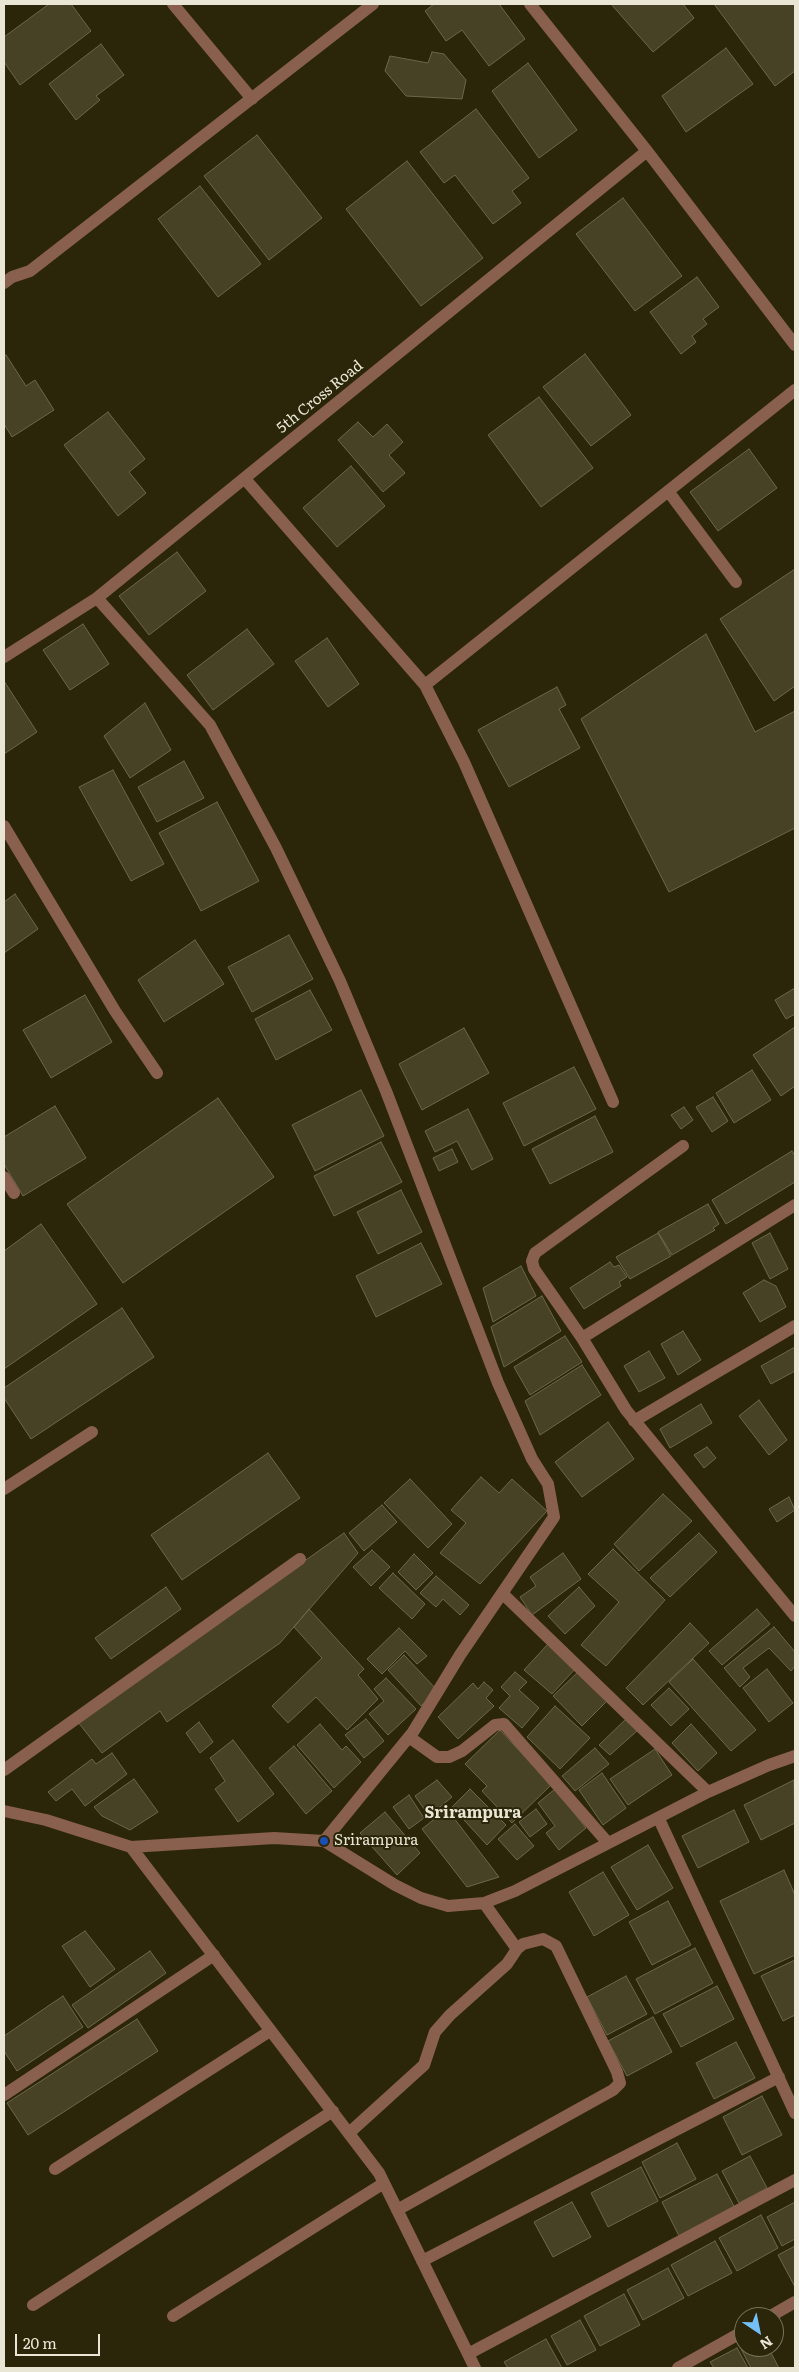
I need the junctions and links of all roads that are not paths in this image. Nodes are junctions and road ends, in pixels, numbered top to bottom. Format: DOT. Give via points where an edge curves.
graph roads {
  1 [pos="173,4"];
  2 [pos="373,4"];
  3 [pos="530,4"];
  4 [pos="252,99"];
  5 [pos="647,151"];
  6 [pos="6,278"];
  7 [pos="795,345"];
  8 [pos="795,390"];
  9 [pos="245,479"];
  10 [pos="668,491"];
  11 [pos="736,582"];
  12 [pos="98,598"];
  13 [pos="4,657"];
  14 [pos="425,685"];
  15 [pos="4,826"];
  16 [pos="157,1073"];
  17 [pos="613,1102"];
  18 [pos="683,1146"];
  19 [pos="4,1178"];
  20 [pos="14,1193"];
  21 [pos="795,1205"];
  22 [pos="795,1326"];
  23 [pos="582,1338"];
  24 [pos="634,1421"];
  25 [pos="92,1432"];
  26 [pos="4,1489"];
  27 [pos="300,1559"];
  28 [pos="503,1594"];
  29 [pos="795,1616"];
  30 [pos="409,1737"];
  31 [pos="795,1756"];
  32 [pos="4,1770"];
  33 [pos="708,1792"];
  34 [pos="4,1811"];
  35 [pos="659,1819"];
  36 [pos="324,1841"];
  37 [pos="608,1843"];
  38 [pos="130,1847"];
  39 [pos="484,1903"];
  40 [pos="517,1949"];
  41 [pos="214,1955"];
  42 [pos="270,2031"];
  43 [pos="779,2077"];
  44 [pos="4,2095"];
  45 [pos="333,2111"];
  46 [pos="795,2113"];
  47 [pos="349,2133"];
  48 [pos="55,2169"];
  49 [pos="795,2180"];
  50 [pos="384,2183"];
  51 [pos="397,2210"];
  52 [pos="422,2261"];
  53 [pos="795,2302"];
  54 [pos="33,2305"];
  55 [pos="784,2308"];
  56 [pos="173,2316"];
  57 [pos="734,2337"];
  58 [pos="468,2354"];
  59 [pos="475,2368"];
  60 [pos="678,2368"];
  1 -- 4 [label="street"];
  2 -- 4 [label="street"];
  3 -- 5 [label="street"];
  4 -- 6 [label="street" via="30,271"];
  5 -- 7 [label="street"];
  5 -- 9 [label="street, 5th Cross Road"];
  8 -- 10 [label="street"];
  9 -- 12 [label="street, 5th Cross Road"];
  9 -- 14 [label="street"];
  10 -- 11 [label="street"];
  10 -- 14 [label="street"];
  12 -- 13 [label="street, 5th Cross Road"];
  12 -- 28 [label="street" via="210,725 276,848 340,981 386,1091 498,1383 532,1459 548,1484 554,1517"];
  14 -- 17 [label="street" via="464,762"];
  15 -- 16 [label="street" via="115,1011"];
  18 -- 23 [label="street" via="535,1253 534,1269"];
  19 -- 20 [label="street"];
  21 -- 23 [label="street"];
  22 -- 24 [label="street"];
  23 -- 24 [label="street"];
  24 -- 29 [label="street"];
  25 -- 26 [label="street"];
  27 -- 32 [label="street"];
  28 -- 30 [label="street"];
  28 -- 33 [label="street"];
  30 -- 36 [label="street"];
  30 -- 37 [label="street" via="437,1757 449,1757 495,1725 504,1724"];
  31 -- 33 [label="street"];
  33 -- 35 [label="street"];
  34 -- 38 [label="street" via="46,1820"];
  35 -- 37 [label="street"];
  35 -- 43 [label="street"];
  36 -- 38 [label="street" via="274,1838"];
  36 -- 39 [label="street" via="421,1898 448,1906"];
  37 -- 39 [label="street" via="515,1891"];
  38 -- 41 [label="street"];
  39 -- 40 [label="street"];
  40 -- 47 [label="street" via="507,1964 450,2014 435,2032 424,2065"];
  40 -- 51 [label="street" via="523,1944 543,1939 556,1946 620,2083 613,2090"];
  41 -- 42 [label="street"];
  41 -- 44 [label="street"];
  42 -- 45 [label="street"];
  42 -- 48 [label="street"];
  43 -- 46 [label="street"];
  43 -- 52 [label="street"];
  45 -- 47 [label="street"];
  45 -- 54 [label="street"];
  47 -- 50 [label="street"];
  49 -- 58 [label="street"];
  50 -- 51 [label="street"];
  50 -- 56 [label="street"];
  51 -- 52 [label="street"];
  52 -- 58 [label="street"];
  53 -- 55 [label="street"];
  57 -- 60 [label="street"];
  58 -- 59 [label="street"];
}
